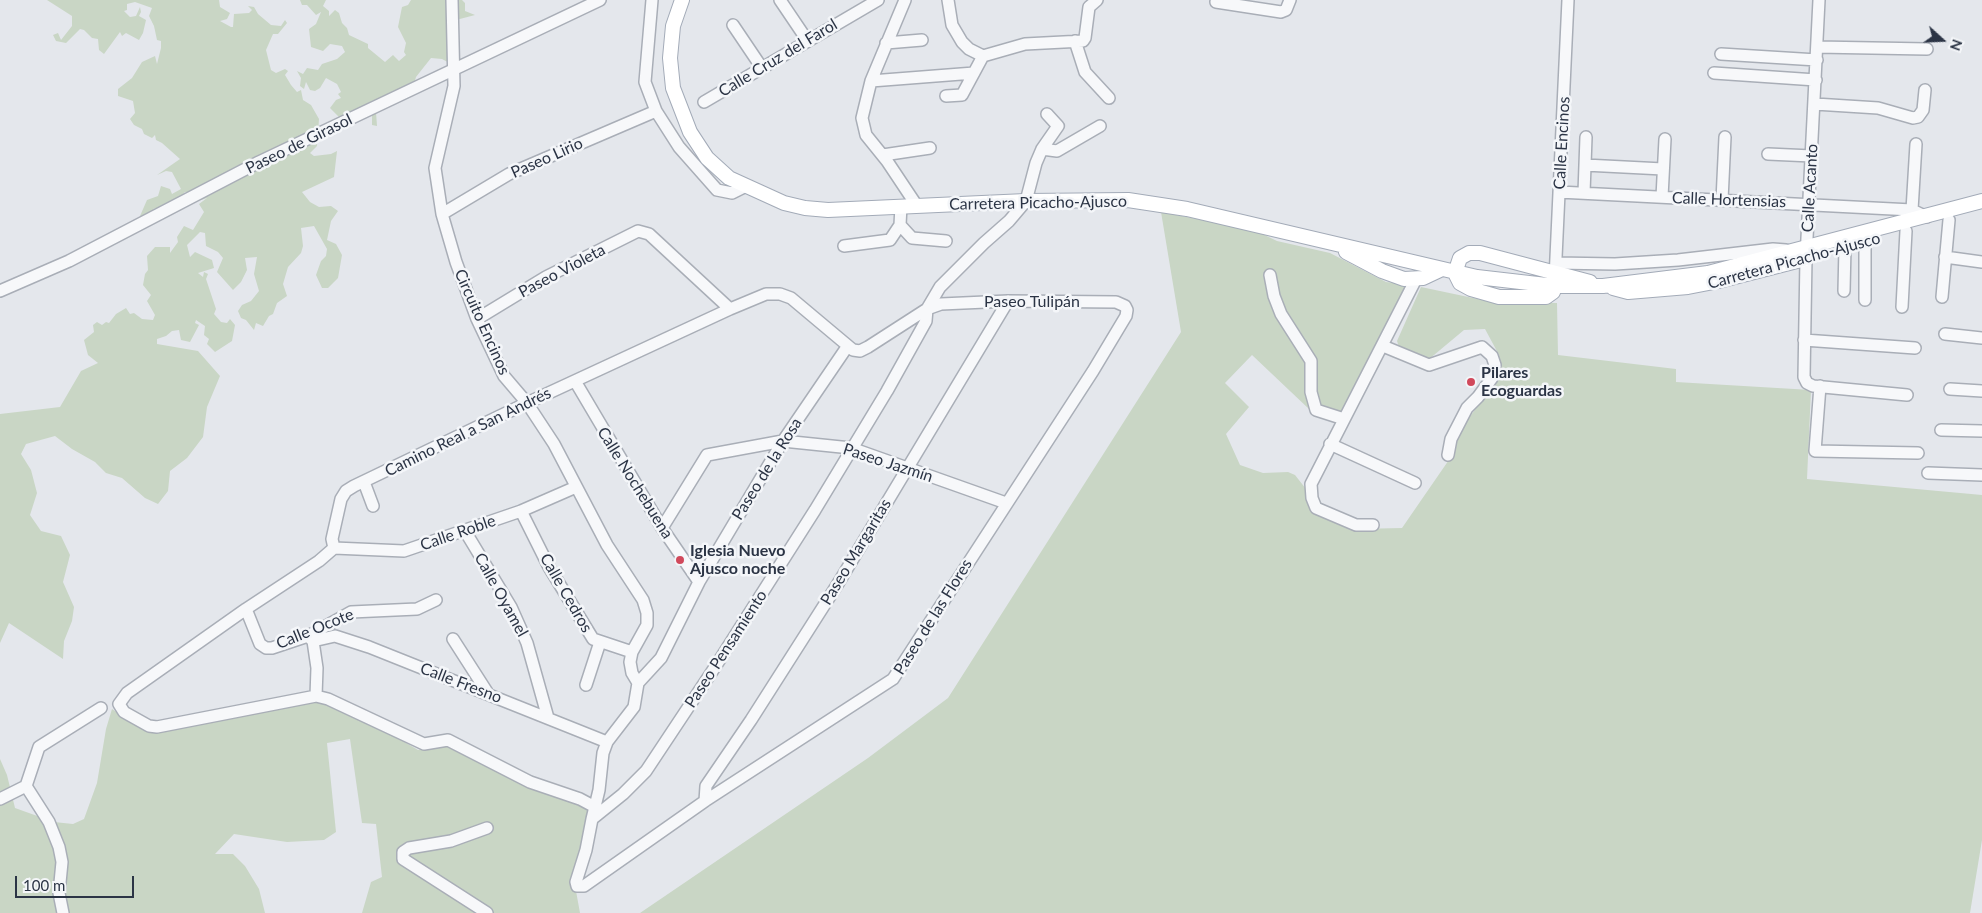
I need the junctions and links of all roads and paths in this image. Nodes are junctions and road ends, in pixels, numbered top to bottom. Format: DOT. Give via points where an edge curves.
graph roads {
  1 [pos="452,0"];
  2 [pos="600,0"];
  3 [pos="652,0"];
  4 [pos="682,0"];
  5 [pos="780,0"];
  6 [pos="878,0"];
  7 [pos="904,0"];
  8 [pos="948,0"];
  9 [pos="1290,0"];
  10 [pos="1568,0"];
  11 [pos="1819,0"];
  12 [pos="1094,1"];
  13 [pos="1216,2"];
  14 [pos="733,25"];
  15 [pos="807,40"];
  16 [pos="922,40"];
  17 [pos="1074,41"];
  18 [pos="886,43"];
  19 [pos="1817,47"];
  20 [pos="1927,49"];
  21 [pos="1721,54"];
  22 [pos="983,56"];
  23 [pos="1817,60"];
  24 [pos="762,68"];
  25 [pos="454,70"];
  26 [pos="1714,72"];
  27 [pos="974,73"];
  28 [pos="1816,80"];
  29 [pos="871,81"];
  30 [pos="1925,90"];
  31 [pos="946,96"];
  32 [pos="1109,98"];
  33 [pos="704,102"];
  34 [pos="1815,104"];
  35 [pos="656,111"];
  36 [pos="1047,114"];
  37 [pos="1100,126"];
  38 [pos="1586,137"];
  39 [pos="1725,137"];
  40 [pos="1665,139"];
  41 [pos="1916,144"];
  42 [pos="930,148"];
  43 [pos="1042,149"];
  44 [pos="1768,154"];
  45 [pos="883,155"];
  46 [pos="1812,156"];
  47 [pos="1585,165"];
  48 [pos="1663,169"];
  49 [pos="744,187"];
  50 [pos="1559,192"];
  51 [pos="1584,194"];
  52 [pos="1662,197"];
  53 [pos="1722,200"];
  54 [pos="1026,201"];
  55 [pos="1982,201"];
  56 [pos="1810,203"];
  57 [pos="901,206"];
  58 [pos="917,206"];
  59 [pos="1912,210"];
  60 [pos="1982,211"];
  61 [pos="442,214"];
  62 [pos="1927,217"];
  63 [pos="1949,220"];
  64 [pos="900,225"];
  65 [pos="1906,231"];
  66 [pos="946,240"];
  67 [pos="1865,242"];
  68 [pos="1333,244"];
  69 [pos="844,246"];
  70 [pos="1845,247"];
  71 [pos="1803,253"];
  72 [pos="1945,257"];
  73 [pos="1982,262"];
  74 [pos="1556,267"];
  75 [pos="1440,270"];
  76 [pos="1455,272"];
  77 [pos="1270,275"];
  78 [pos="1416,279"];
  79 [pos="1555,286"];
  80 [pos="1603,286"];
  81 [pos="0,291"];
  82 [pos="1844,292"];
  83 [pos="1942,297"];
  84 [pos="1865,300"];
  85 [pos="1008,301"];
  86 [pos="1902,306"];
  87 [pos="730,309"];
  88 [pos="927,309"];
  89 [pos="1126,316"];
  90 [pos="477,319"];
  91 [pos="1945,334"];
  92 [pos="1982,338"];
  93 [pos="1804,340"];
  94 [pos="1383,346"];
  95 [pos="847,347"];
  96 [pos="1916,348"];
  97 [pos="575,381"];
  98 [pos="1820,386"];
  99 [pos="1950,389"];
  100 [pos="1982,391"];
  101 [pos="1907,395"];
  102 [pos="527,403"];
  103 [pos="1344,419"];
  104 [pos="1941,430"];
  105 [pos="1982,431"];
  106 [pos="783,441"];
  107 [pos="1330,444"];
  108 [pos="851,448"];
  109 [pos="1918,453"];
  110 [pos="1448,455"];
  111 [pos="906,468"];
  112 [pos="1928,472"];
  113 [pos="1982,475"];
  114 [pos="364,482"];
  115 [pos="1415,483"];
  116 [pos="576,487"];
  117 [pos="1006,502"];
  118 [pos="373,506"];
  119 [pos="521,511"];
  120 [pos="1373,525"];
  121 [pos="662,528"];
  122 [pos="465,532"];
  123 [pos="334,548"];
  124 [pos="699,582"];
  125 [pos="436,600"];
  126 [pos="246,609"];
  127 [pos="311,638"];
  128 [pos="452,639"];
  129 [pos="600,642"];
  130 [pos="632,652"];
  131 [pos="638,683"];
  132 [pos="586,685"];
  133 [pos="487,692"];
  134 [pos="316,696"];
  135 [pos="101,708"];
  136 [pos="548,718"];
  137 [pos="607,742"];
  138 [pos="26,786"];
  139 [pos="0,799"];
  140 [pos="705,801"];
  141 [pos="595,807"];
  142 [pos="592,819"];
  143 [pos="487,828"];
  144 [pos="63,913"];
  145 [pos="487,913"];
  1 -- 25 [label="street, Circuito Encinos"];
  2 -- 25 [label="street, Paseo de Girasol"];
  3 -- 35 [label="street" via="645,82"];
  4 -- 49 [label="main road, Carretera Picacho-Ajusco" via="673,26 670,58 677,103 707,158"];
  5 -- 15 [label="street"];
  6 -- 15 [label="street, Calle Cruz del Farol"];
  7 -- 18 [label="street"];
  8 -- 22 [label="street" via="952,25 962,42"];
  9 -- 13 [label="street" via="1286,10 1281,12"];
  10 -- 50 [label="street, Calle Encinos"];
  11 -- 19 [label="street, Calle Acanto"];
  12 -- 17 [label="street" via="1089,7 1086,38"];
  14 -- 24 [label="street"];
  15 -- 24 [label="street, Calle Cruz del Farol"];
  16 -- 18 [label="street"];
  17 -- 22 [label="street" via="1026,44"];
  17 -- 32 [label="street" via="1085,72"];
  18 -- 29 [label="street"];
  19 -- 20 [label="street"];
  19 -- 23 [label="street, Calle Acanto"];
  21 -- 23 [label="street"];
  22 -- 27 [label="street"];
  23 -- 28 [label="street, Calle Acanto"];
  24 -- 33 [label="street, Calle Cruz del Farol"];
  25 -- 61 [label="street, Circuito Encinos" via="453,99 435,168"];
  25 -- 81 [label="street, Paseo de Girasol" via="259,162 68,261"];
  26 -- 28 [label="street"];
  27 -- 29 [label="street"];
  27 -- 31 [label="street" via="962,95"];
  28 -- 34 [label="street, Calle Acanto"];
  29 -- 45 [label="street" via="862,118 866,135"];
  30 -- 34 [label="street" via="1923,110 1913,118 1878,108"];
  34 -- 46 [label="street, Calle Acanto"];
  35 -- 49 [label="street" via="679,147 716,190 732,193"];
  35 -- 61 [label="street, Paseo Lirio" via="509,174"];
  36 -- 43 [label="street" via="1058,126"];
  37 -- 43 [label="street" via="1057,151"];
  38 -- 47 [label="street"];
  39 -- 53 [label="street"];
  40 -- 48 [label="street"];
  41 -- 59 [label="street"];
  42 -- 45 [label="street"];
  43 -- 54 [label="street"];
  44 -- 46 [label="street"];
  45 -- 58 [label="street"];
  46 -- 56 [label="street, Calle Acanto"];
  47 -- 48 [label="street"];
  47 -- 51 [label="street"];
  48 -- 52 [label="street"];
  49 -- 57 [label="main road, Carretera Picacho-Ajusco" via="805,208"];
  50 -- 51 [label="street, Calle Hortensias"];
  50 -- 74 [label="street, Calle Encinos"];
  51 -- 52 [label="street, Calle Hortensias"];
  52 -- 53 [label="street, Calle Hortensias"];
  53 -- 56 [label="street, Calle Hortensias"];
  54 -- 58 [label="main road, Carretera Picacho-Ajusco"];
  54 -- 68 [label="main road, Carretera Picacho-Ajusco" via="1098,199 1154,203"];
  54 -- 88 [label="street" via="940,287"];
  55 -- 62 [label="main road, Carretera Picacho-Ajusco"];
  56 -- 59 [label="street, Calle Hortensias"];
  56 -- 71 [label="street, Calle Acanto"];
  57 -- 58 [label="main road, Carretera Picacho-Ajusco"];
  57 -- 64 [label="street"];
  59 -- 62 [label="street, Calle Hortensias"];
  60 -- 63 [label="main road, Carretera Picacho-Ajusco"];
  61 -- 90 [label="street, Circuito Encinos"];
  62 -- 71 [label="main road, Carretera Picacho-Ajusco"];
  63 -- 65 [label="main road, Carretera Picacho-Ajusco"];
  63 -- 72 [label="street"];
  64 -- 66 [label="street" via="912,238"];
  64 -- 69 [label="street" via="890,240"];
  65 -- 67 [label="main road, Carretera Picacho-Ajusco"];
  65 -- 86 [label="street"];
  67 -- 70 [label="main road, Carretera Picacho-Ajusco"];
  67 -- 84 [label="street"];
  68 -- 75 [label="main road, Carretera Picacho-Ajusco"];
  68 -- 78 [label="main road" via="1393,276"];
  70 -- 71 [label="main road, Carretera Picacho-Ajusco"];
  70 -- 82 [label="street"];
  71 -- 74 [label="street" via="1773,249 1678,260"];
  71 -- 80 [label="main road, Carretera Picacho-Ajusco" via="1719,282 1628,292"];
  71 -- 93 [label="street, Calle Acanto"];
  72 -- 73 [label="street"];
  72 -- 83 [label="street"];
  74 -- 76 [label="main road" via="1469,253 1460,258"];
  74 -- 79 [label="street, Calle Encinos"];
  74 -- 80 [label="main road"];
  75 -- 76 [label="main road, Carretera Picacho-Ajusco"];
  75 -- 78 [label="main road"];
  76 -- 79 [label="main road" via="1460,283 1471,290 1499,297 1546,297"];
  77 -- 103 [label="street" via="1281,314 1311,361 1311,392 1316,410"];
  78 -- 94 [label="street"];
  79 -- 80 [label="main road, Carretera Picacho-Ajusco"];
  85 -- 88 [label="street, Paseo Tulipán" via="941,304"];
  85 -- 89 [label="street, Paseo Tulipán" via="1116,302 1125,306"];
  85 -- 111 [label="street, Paseo Margaritas"];
  87 -- 90 [label="street, Paseo Violeta" via="648,234 638,231 546,277"];
  87 -- 95 [label="street, Camino Real a San Andrés" via="766,294 780,294 806,309"];
  87 -- 97 [label="street, Camino Real a San Andrés"];
  88 -- 95 [label="street" via="860,351"];
  88 -- 108 [label="street, Paseo Pensamiento" via="926,321"];
  89 -- 117 [label="street, Paseo de las Flores"];
  90 -- 102 [label="street, Circuito Encinos" via="504,376"];
  91 -- 92 [label="street"];
  93 -- 96 [label="street"];
  93 -- 98 [label="street, Calle Acanto" via="1804,377 1807,384"];
  94 -- 103 [label="street"];
  94 -- 110 [label="street" via="1429,365 1482,347 1492,356 1495,365 1492,378 1467,408 1451,439"];
  95 -- 106 [label="street, Paseo de la Rosa"];
  97 -- 102 [label="street, Camino Real a San Andrés"];
  97 -- 121 [label="street, Calle Nochebuena"];
  98 -- 101 [label="street"];
  98 -- 109 [label="street" via="1815,451"];
  99 -- 100 [label="street"];
  102 -- 114 [label="street, Camino Real a San Andrés"];
  102 -- 116 [label="street, Circuito Encinos" via="554,444"];
  103 -- 107 [label="street"];
  104 -- 105 [label="street"];
  106 -- 108 [label="street, Paseo Jazmín"];
  106 -- 121 [label="street, Paseo Jazmín" via="706,454"];
  106 -- 124 [label="street, Paseo de la Rosa"];
  107 -- 115 [label="street"];
  107 -- 120 [label="street" via="1311,484 1316,508 1356,525"];
  108 -- 111 [label="street, Paseo Jazmín"];
  108 -- 142 [label="street, Paseo Pensamiento" via="810,518 646,771"];
  111 -- 117 [label="street, Paseo Jazmín"];
  111 -- 140 [label="street, Paseo Margaritas" via="839,582 706,786"];
  112 -- 113 [label="street"];
  114 -- 118 [label="street"];
  114 -- 123 [label="street, Camino Real a San Andrés" via="346,491 341,498 332,539"];
  116 -- 119 [label="street, Calle Roble"];
  116 -- 130 [label="street, Circuito Encinos" via="607,545 643,600 648,625"];
  117 -- 140 [label="street, Paseo de las Flores" via="894,679"];
  119 -- 122 [label="street, Calle Roble"];
  119 -- 129 [label="street, Calle Cedros" via="586,630"];
  121 -- 124 [label="street, Calle Nochebuena"];
  122 -- 123 [label="street, Calle Roble" via="404,551"];
  122 -- 136 [label="street, Calle Oyamel" via="511,607 527,643"];
  123 -- 126 [label="street"];
  124 -- 131 [label="street, Paseo de la Rosa" via="661,658"];
  125 -- 127 [label="street, Calle Ocote" via="417,609 351,612"];
  126 -- 127 [label="street, Calle Ocote" via="260,644 266,648"];
  126 -- 134 [label="street" via="123,697 119,704 124,712 157,727"];
  127 -- 133 [label="street, Calle Fresno" via="335,636"];
  127 -- 134 [label="street" via="317,668"];
  128 -- 133 [label="street"];
  129 -- 130 [label="street, Calle Cedros"];
  129 -- 132 [label="street"];
  130 -- 131 [label="street" via="632,673"];
  131 -- 137 [label="street" via="634,707"];
  133 -- 136 [label="street, Calle Fresno"];
  134 -- 141 [label="street" via="424,744 448,740 530,782"];
  135 -- 138 [label="street" via="39,747"];
  136 -- 137 [label="street, Calle Fresno"];
  137 -- 141 [label="street"];
  138 -- 139 [label="street"];
  138 -- 144 [label="street" via="49,822 59,847"];
  140 -- 142 [label="street, Paseo de las Flores" via="584,886 577,886"];
  141 -- 142 [label="street"];
  143 -- 145 [label="street" via="451,841 409,848 403,852 403,859"];
}
